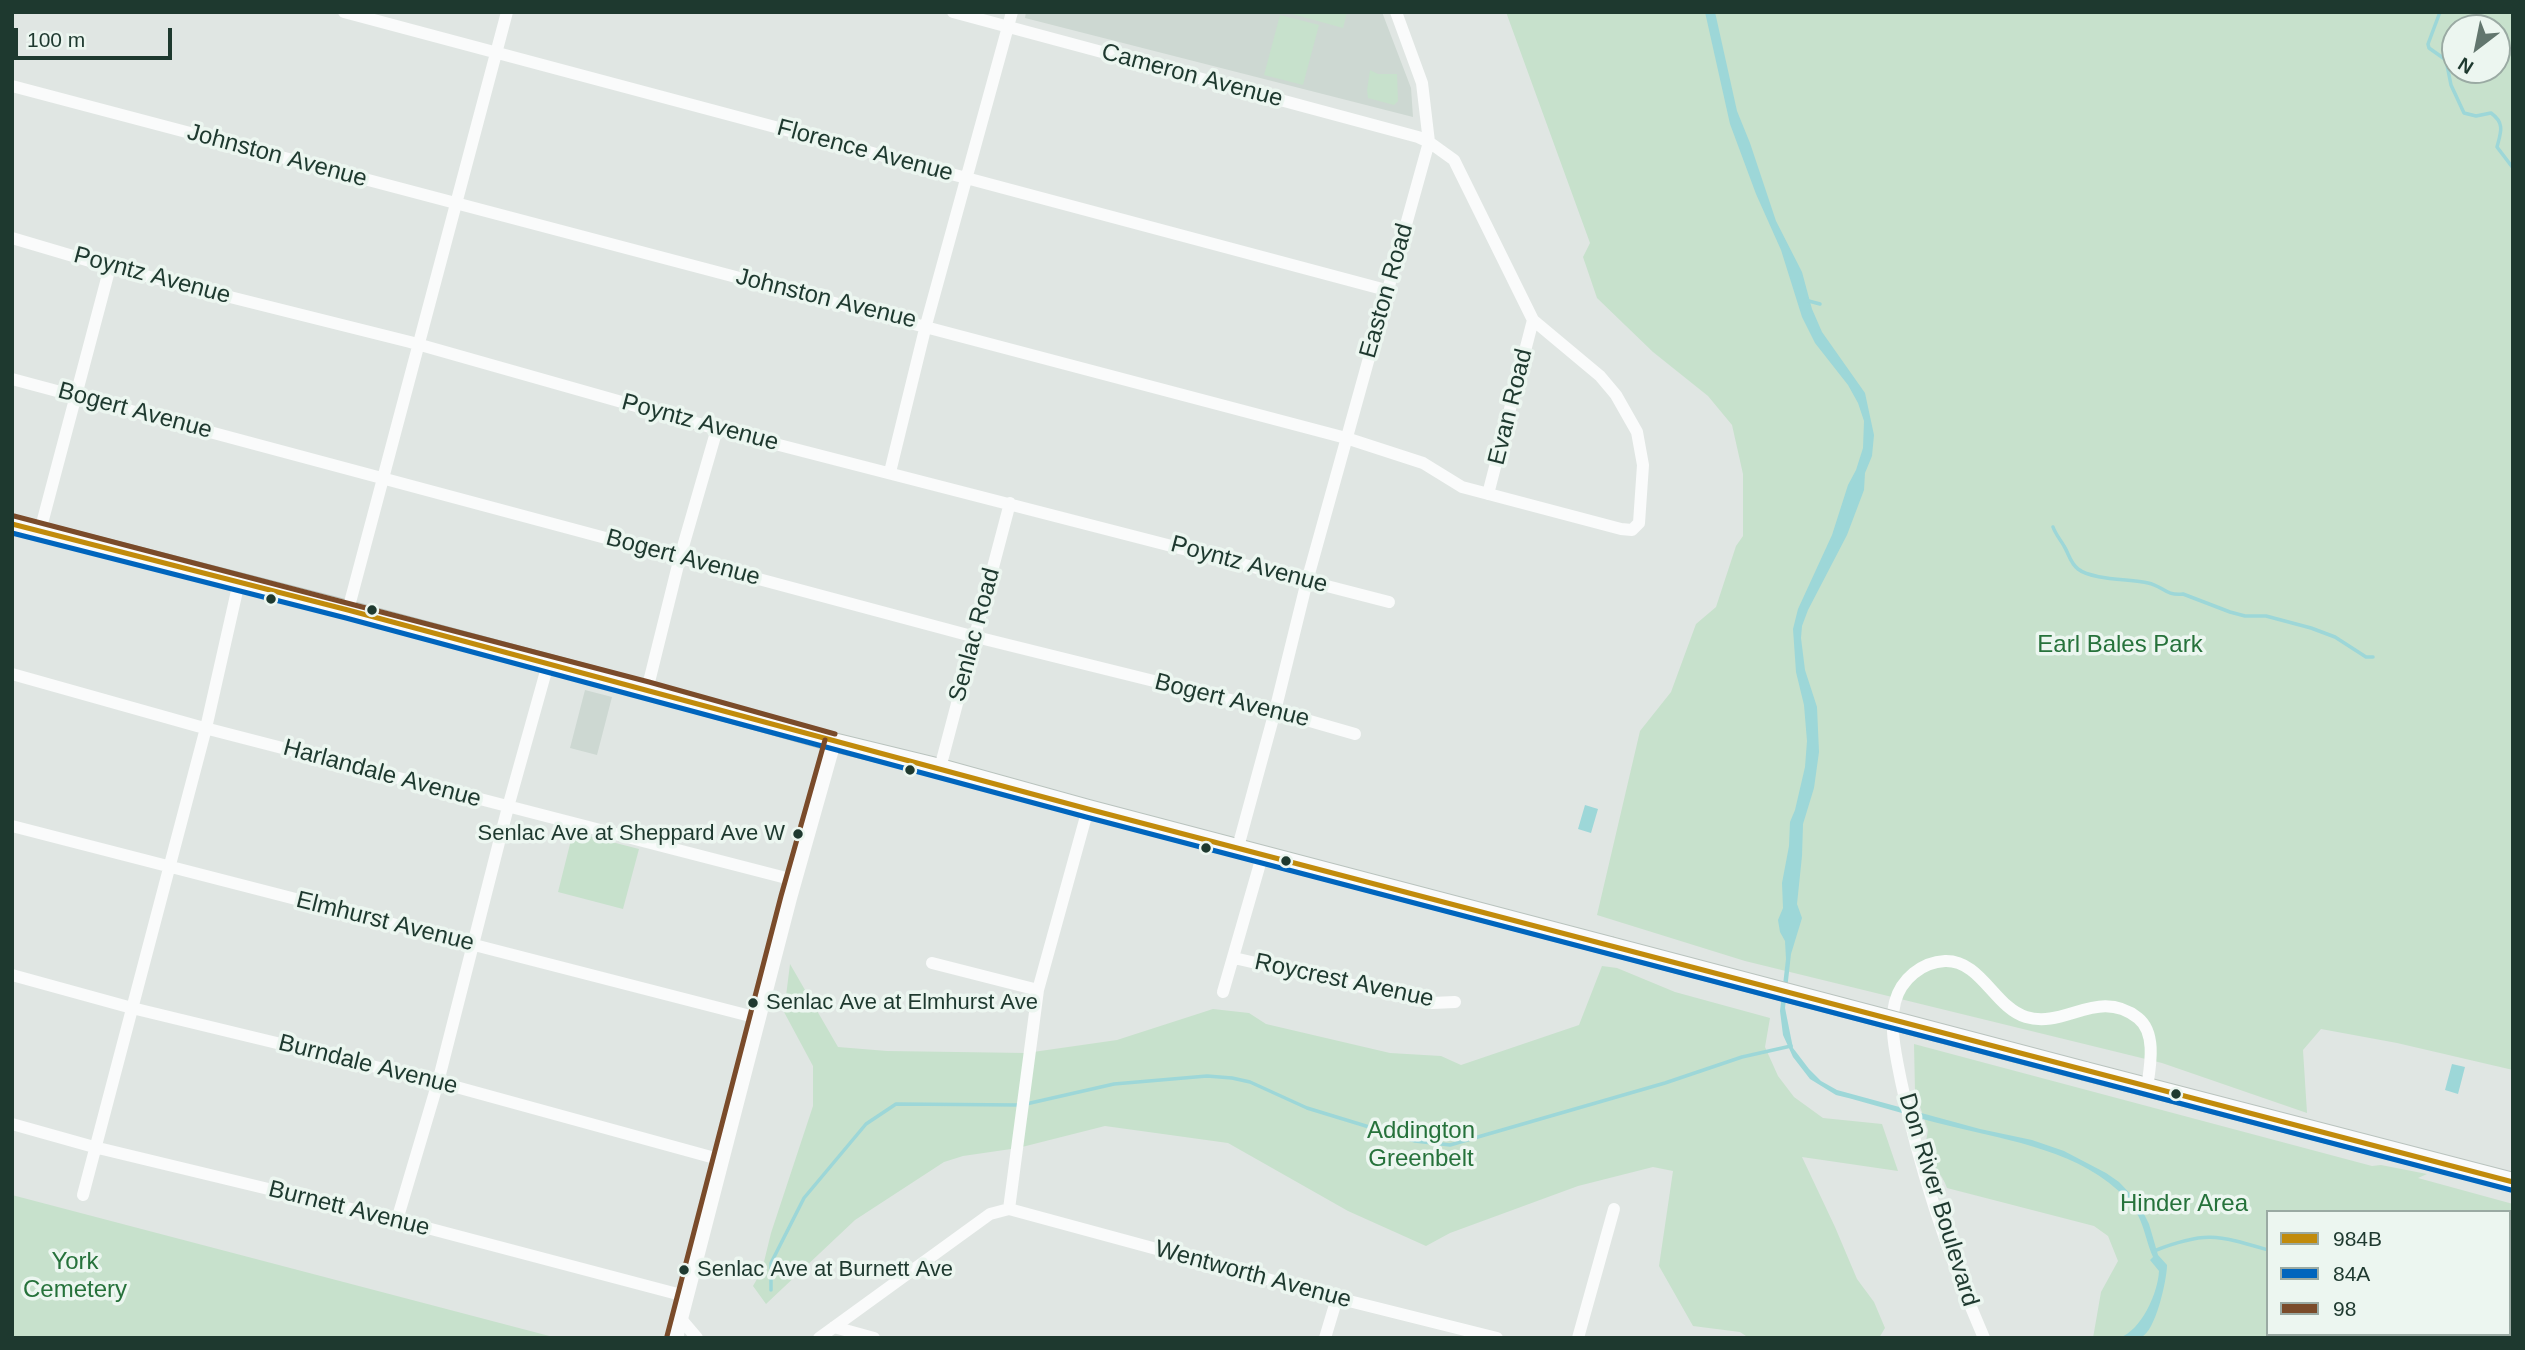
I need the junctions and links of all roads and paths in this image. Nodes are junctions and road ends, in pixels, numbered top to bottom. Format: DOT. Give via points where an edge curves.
graph roads {
  1 [pos="344,12"];
  2 [pos="507,12"];
  3 [pos="953,12"];
  4 [pos="1012,12"];
  5 [pos="1396,12"];
  6 [pos="1008,26"];
  7 [pos="497,52"];
  8 [pos="12,86"];
  9 [pos="1429,142"];
  10 [pos="966,178"];
  11 [pos="455,204"];
  12 [pos="12,238"];
  13 [pos="110,267"];
  14 [pos="1386,289"];
  15 [pos="1533,320"];
  16 [pos="926,325"];
  17 [pos="418,345"];
  18 [pos="12,379"];
  19 [pos="77,396"];
  20 [pos="717,429"];
  21 [pos="1346,438"];
  22 [pos="890,472"];
  23 [pos="384,478"];
  24 [pos="1488,494"];
  25 [pos="1010,503"];
  26 [pos="12,524"];
  27 [pos="40,531"];
  28 [pos="680,557"];
  29 [pos="1307,581"];
  30 [pos="239,582"];
  31 [pos="1389,602"];
  32 [pos="348,611"];
  33 [pos="975,637"];
  34 [pos="548,664"];
  35 [pos="12,674"];
  36 [pos="647,690"];
  37 [pos="1275,711"];
  38 [pos="206,728"];
  39 [pos="1354,734"];
  40 [pos="833,742"];
  41 [pos="940,768"];
  42 [pos="508,807"];
  43 [pos="1088,809"];
  44 [pos="12,826"];
  45 [pos="1238,847"];
  46 [pos="1263,853"];
  47 [pos="170,867"];
  48 [pos="794,880"];
  49 [pos="475,944"];
  50 [pos="1234,958"];
  51 [pos="932,963"];
  52 [pos="12,975"];
  53 [pos="1038,990"];
  54 [pos="1223,992"];
  55 [pos="1455,1002"];
  56 [pos="132,1008"];
  57 [pos="758,1018"];
  58 [pos="438,1082"];
  59 [pos="2147,1088"];
  60 [pos="12,1124"];
  61 [pos="94,1147"];
  62 [pos="722,1160"];
  63 [pos="2513,1182"];
  64 [pos="83,1195"];
  65 [pos="1009,1209"];
  66 [pos="1614,1209"];
  67 [pos="397,1220"];
  68 [pos="685,1296"];
  69 [pos="1337,1298"];
  70 [pos="680,1318"];
  71 [pos="834,1327"];
  72 [pos="675,1338"];
  73 [pos="696,1338"];
  74 [pos="818,1338"];
  75 [pos="874,1338"];
  76 [pos="1325,1338"];
  77 [pos="1497,1338"];
  78 [pos="1578,1338"];
  79 [pos="1984,1338"];
  1 -- 7 [label="street, Florence Avenue"];
  2 -- 7 [label="street"];
  3 -- 6 [label="street, Cameron Avenue"];
  4 -- 6 [label="street"];
  5 -- 9 [label="street" via="1422,83"];
  6 -- 9 [label="street, Cameron Avenue"];
  6 -- 10 [label="street"];
  7 -- 10 [label="street, Florence Avenue"];
  7 -- 11 [label="street"];
  8 -- 11 [label="street, Johnston Avenue"];
  9 -- 14 [label="street, Easton Road"];
  9 -- 15 [label="street" via="1454,160"];
  10 -- 14 [label="street, Florence Avenue"];
  10 -- 16 [label="street"];
  11 -- 16 [label="street, Johnston Avenue"];
  11 -- 17 [label="street"];
  12 -- 13 [label="street, Poyntz Avenue"];
  13 -- 17 [label="street, Poyntz Avenue"];
  13 -- 19 [label="street"];
  14 -- 21 [label="street, Easton Road"];
  15 -- 24 [label="street, Evan Road"];
  15 -- 24 [label="street, Johnston Avenue" via="1600,376 1637,432 1643,465 1639,523 1632,530"];
  16 -- 21 [label="street, Johnston Avenue"];
  16 -- 22 [label="street"];
  17 -- 20 [label="street, Poyntz Avenue"];
  17 -- 23 [label="street"];
  18 -- 19 [label="street, Bogert Avenue"];
  19 -- 23 [label="street, Bogert Avenue"];
  19 -- 27 [label="street"];
  20 -- 22 [label="street, Poyntz Avenue"];
  20 -- 28 [label="street"];
  21 -- 24 [label="street, Johnston Avenue" via="1423,463 1462,487"];
  21 -- 29 [label="street, Easton Road"];
  22 -- 25 [label="street, Poyntz Avenue"];
  23 -- 28 [label="street, Bogert Avenue"];
  23 -- 32 [label="street"];
  25 -- 29 [label="street, Poyntz Avenue"];
  25 -- 33 [label="street, Senlac Road"];
  26 -- 27 [label="main road"];
  27 -- 30 [label="main road"];
  28 -- 33 [label="street, Bogert Avenue"];
  28 -- 36 [label="street"];
  29 -- 31 [label="street, Poyntz Avenue"];
  29 -- 37 [label="street, Easton Road"];
  30 -- 32 [label="main road"];
  30 -- 38 [label="street"];
  32 -- 34 [label="main road"];
  33 -- 37 [label="street, Bogert Avenue"];
  33 -- 41 [label="street, Senlac Road"];
  34 -- 36 [label="main road"];
  34 -- 42 [label="street"];
  35 -- 38 [label="street, Harlandale Avenue"];
  36 -- 40 [label="main road"];
  37 -- 39 [label="street, Bogert Avenue"];
  37 -- 45 [label="street, Easton Road"];
  38 -- 42 [label="street, Harlandale Avenue"];
  38 -- 47 [label="street"];
  40 -- 41 [label="main road"];
  40 -- 48 [label="street"];
  41 -- 43 [label="main road"];
  42 -- 48 [label="street, Harlandale Avenue"];
  42 -- 49 [label="street"];
  43 -- 45 [label="main road"];
  43 -- 53 [label="street"];
  44 -- 47 [label="street, Elmhurst Avenue"];
  45 -- 46 [label="main road"];
  46 -- 50 [label="street"];
  46 -- 59 [label="main road, bridge"];
  47 -- 49 [label="street, Elmhurst Avenue"];
  47 -- 56 [label="street"];
  48 -- 57 [label="street"];
  49 -- 57 [label="street, Elmhurst Avenue"];
  49 -- 58 [label="street"];
  50 -- 54 [label="street"];
  50 -- 55 [label="street, Roycrest Avenue" via="1432,1003"];
  51 -- 53 [label="street"];
  52 -- 56 [label="street, Burndale Avenue"];
  53 -- 65 [label="street"];
  56 -- 58 [label="street, Burndale Avenue"];
  56 -- 61 [label="street"];
  57 -- 62 [label="street"];
  58 -- 62 [label="street, Burndale Avenue"];
  58 -- 67 [label="street"];
  59 -- 63 [label="main road"];
  59 -- 79 [label="street, Don River Boulevard" via="2149,1035 2140,1019 2123,1008 2091,1007 2049,1018 2025,1017 1957,962 1933,963 1905,982 1895,1002 1893,1042 1913,1135 1939,1220"];
  60 -- 61 [label="street, Burnett Avenue"];
  61 -- 64 [label="street"];
  61 -- 67 [label="street, Burnett Avenue"];
  62 -- 68 [label="street"];
  65 -- 69 [label="street, Wentworth Avenue"];
  65 -- 71 [label="street" via="990,1214"];
  66 -- 78 [label="street"];
  67 -- 68 [label="street, Burnett Avenue"];
  68 -- 70 [label="street"];
  69 -- 76 [label="street"];
  69 -- 77 [label="street, Wentworth Avenue"];
  70 -- 72 [label="street"];
  70 -- 73 [label="street"];
  71 -- 74 [label="street"];
  71 -- 75 [label="street"];
}
